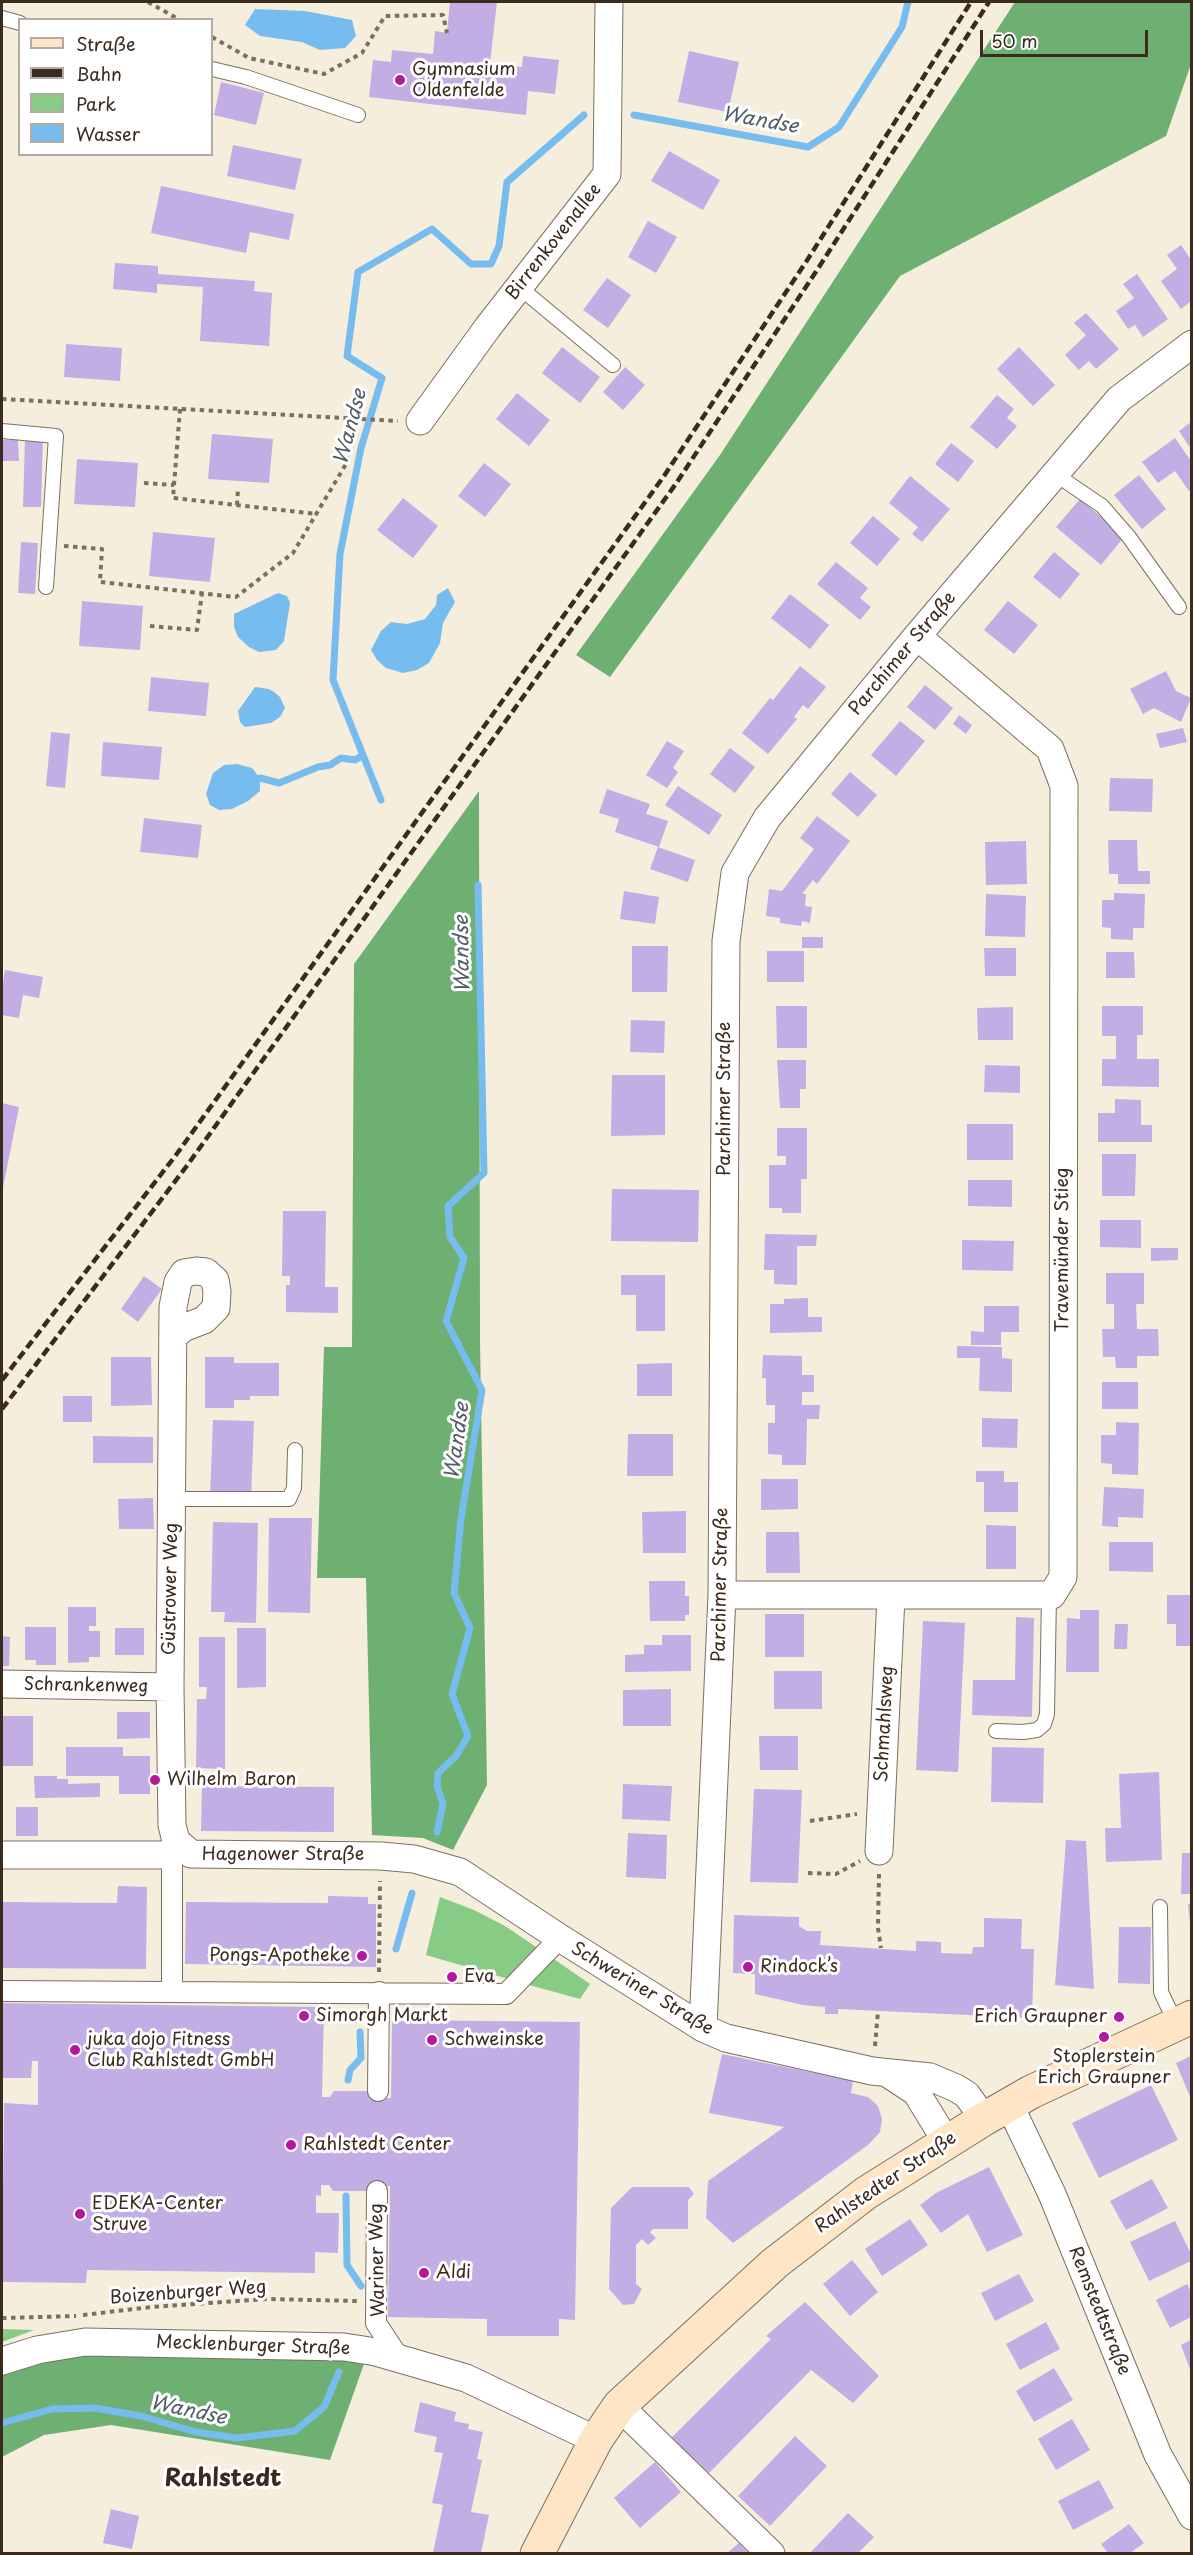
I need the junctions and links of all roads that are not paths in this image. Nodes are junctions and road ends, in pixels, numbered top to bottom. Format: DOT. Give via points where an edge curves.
graph roads {
  1 [pos="609,2"];
  2 [pos="2,18"];
  3 [pos="18,22"];
  4 [pos="213,69"];
  5 [pos="358,115"];
  6 [pos="519,286"];
  7 [pos="1191,344"];
  8 [pos="613,365"];
  9 [pos="420,421"];
  10 [pos="2,431"];
  11 [pos="1055,474"];
  12 [pos="46,587"];
  13 [pos="1179,607"];
  14 [pos="917,636"];
  15 [pos="173,1337"];
  16 [pos="295,1450"];
  17 [pos="172,1499"];
  18 [pos="722,1595"];
  19 [pos="1049,1595"];
  20 [pos="891,1596"];
  21 [pos="2,1684"];
  22 [pos="170,1687"];
  23 [pos="996,1731"];
  24 [pos="174,1848"];
  25 [pos="879,1851"];
  26 [pos="2,1855"];
  27 [pos="1160,1907"];
  28 [pos="560,1938"];
  29 [pos="2,1991"];
  30 [pos="172,1991"];
  31 [pos="379,1992"];
  32 [pos="1184,2021"];
  33 [pos="703,2028"];
  34 [pos="881,2073"];
  35 [pos="378,2091"];
  36 [pos="997,2111"];
  37 [pos="946,2141"];
  38 [pos="377,2192"];
  39 [pos="399,2358"];
  40 [pos="2,2361"];
  41 [pos="619,2406"];
  42 [pos="596,2440"];
  43 [pos="1191,2516"];
  44 [pos="537,2553"];
  45 [pos="771,2553"];
  1 -- 6 [label="street, Birrenkovenallee" via="607,174"];
  2 -- 3 [label="lane"];
  4 -- 5 [label="lane"];
  6 -- 8 [label="lane"];
  6 -- 9 [label="street, Birrenkovenallee"];
  7 -- 11 [label="street, Parchimer Straße" via="1119,399"];
  10 -- 12 [label="lane" via="56,436"];
  11 -- 13 [label="lane" via="1102,506"];
  11 -- 14 [label="street, Parchimer Straße"];
  14 -- 18 [label="street, Parchimer Straße" via="767,818 735,873 726,941"];
  14 -- 19 [label="street, Travemünder Stieg" via="1050,749 1064,786 1063,1577 1053,1595"];
  15 -- 17 [label="street, Güstrower Weg"];
  16 -- 17 [label="lane" via="294,1488 289,1499"];
  17 -- 22 [label="street, Güstrower Weg"];
  18 -- 20 [label="street"];
  18 -- 33 [label="street, Parchimer Straße"];
  19 -- 20 [label="street"];
  19 -- 23 [label="lane" via="1044,1724 1037,1730"];
  20 -- 25 [label="street, Schmahlsweg"];
  21 -- 22 [label="street, Schrankenweg"];
  22 -- 24 [label="street, Güstrower Weg"];
  24 -- 26 [label="street, Hagenower Straße"];
  24 -- 28 [label="street, Hagenower Straße" via="191,1854 414,1859 460,1872"];
  24 -- 30 [label="street"];
  27 -- 32 [label="lane" via="1161,1992"];
  28 -- 31 [label="street, Schweriner Straße" via="506,1994"];
  28 -- 33 [label="street, Schweriner Straße"];
  29 -- 30 [label="street, Schweriner Straße"];
  30 -- 31 [label="street, Schweriner Straße"];
  31 -- 35 [label="street"];
  32 -- 36 [label="main road, Rahlstedter Straße"];
  33 -- 34 [label="street, Schweriner Straße" via="726,2038"];
  34 -- 36 [label="street, Schweriner Straße" via="930,2077"];
  34 -- 37 [label="street, Schweriner Straße" via="916,2092"];
  36 -- 37 [label="main road, Rahlstedter Straße"];
  36 -- 43 [label="street, Remstedtstraße" via="1052,2194 1158,2455"];
  37 -- 41 [label="main road, Rahlstedter Straße" via="866,2193 775,2263"];
  38 -- 39 [label="street, Wariner Weg" via="376,2323"];
  39 -- 40 [label="street, Mecklenburger Straße" via="344,2347 85,2342"];
  39 -- 42 [label="street, Mecklenburger Straße" via="466,2378"];
  41 -- 42 [label="main road, Rahlstedter Straße"];
  41 -- 45 [label="street"];
  42 -- 44 [label="main road, Rahlstedter Straße"];
}
